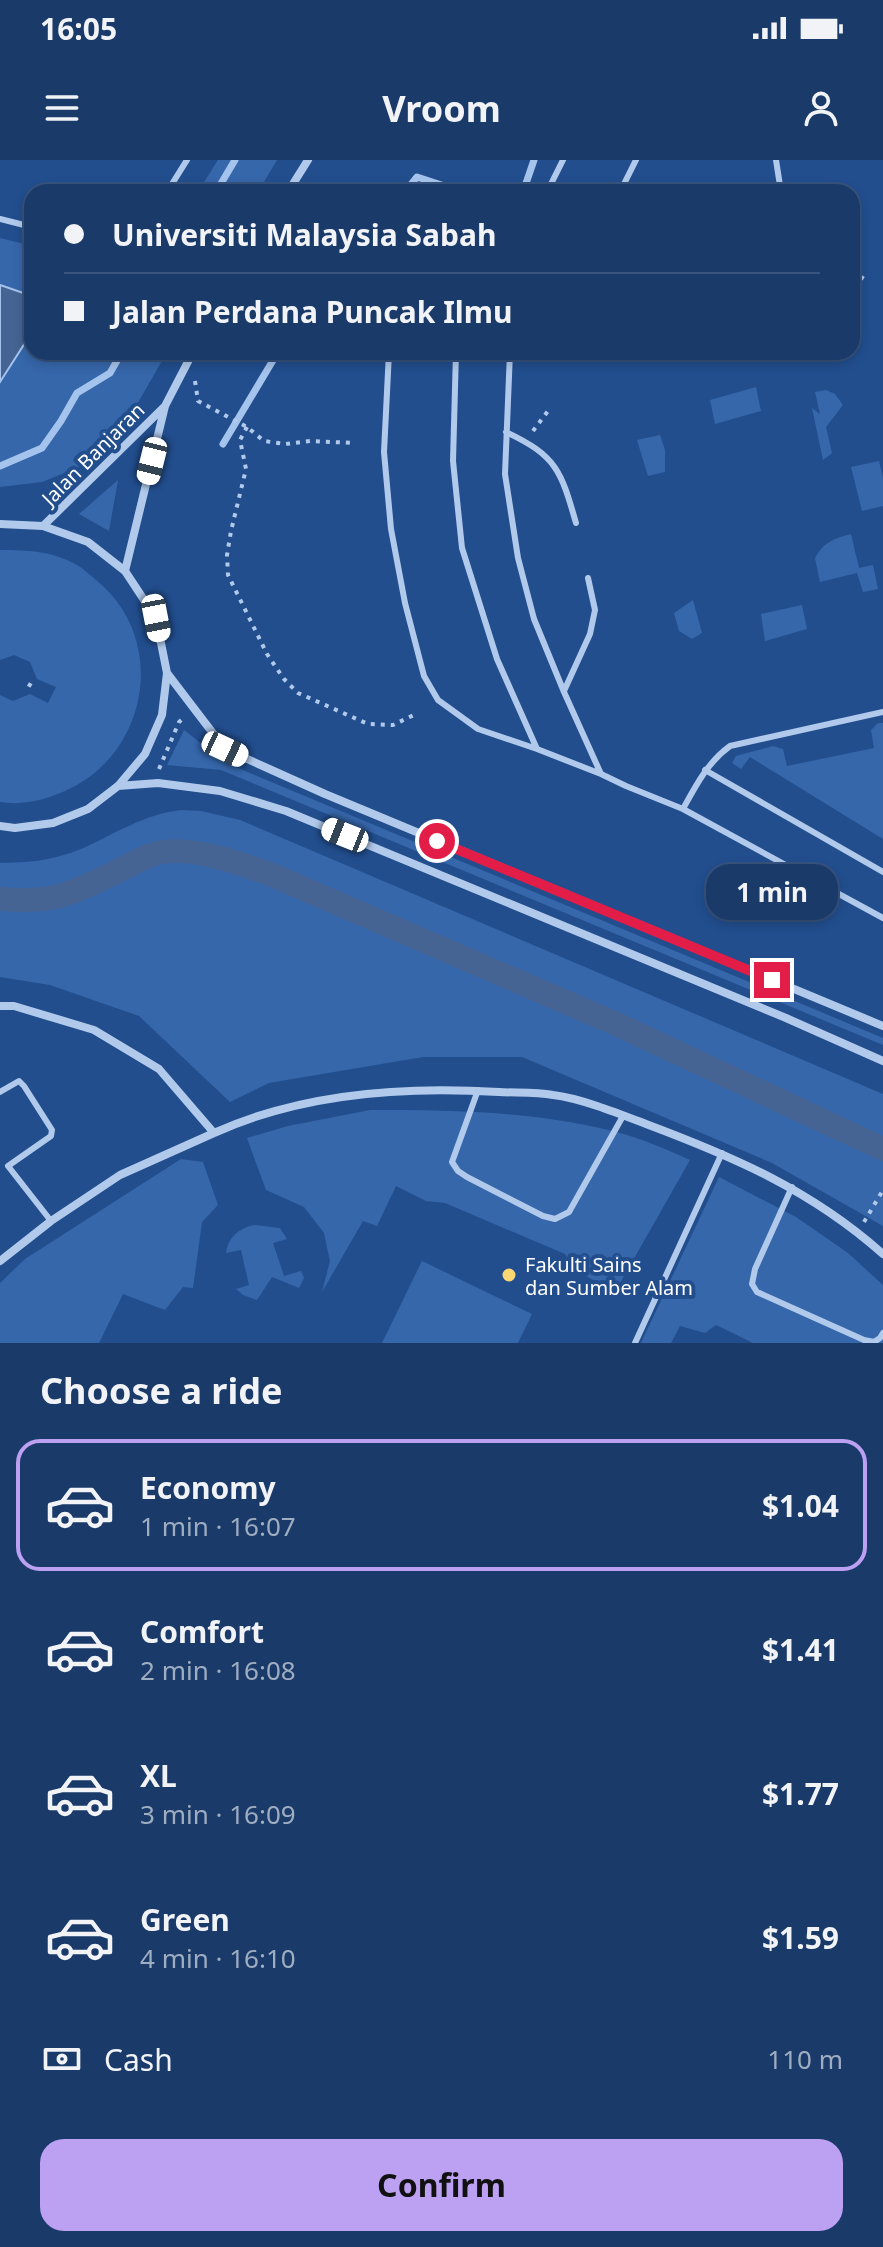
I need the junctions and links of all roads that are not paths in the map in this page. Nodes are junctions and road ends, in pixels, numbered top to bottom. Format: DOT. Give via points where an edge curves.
graph roads {
  1 [pos="187,160"];
  2 [pos="308,160"];
  3 [pos="563,160"];
  4 [pos="636,160"];
  5 [pos="776,160"];
  6 [pos="172,184"];
  7 [pos="293,184"];
  8 [pos="551,184"];
  9 [pos="624,184"];
  10 [pos="780,184"];
  11 [pos="0,219"];
  12 [pos="24,225"];
  13 [pos="189,360"];
  14 [pos="389,360"];
  15 [pos="456,360"];
  16 [pos="510,360"];
  17 [pos="165,406"];
  18 [pos="506,432"];
  19 [pos="576,523"];
  20 [pos="0,524"];
  21 [pos="43,526"];
  22 [pos="125,571"];
  23 [pos="588,578"];
  24 [pos="167,673"];
  25 [pos="564,692"];
  26 [pos="883,712"];
  27 [pos="537,749"];
  28 [pos="705,770"];
  29 [pos="601,774"];
  30 [pos="118,786"];
  31 [pos="683,809"];
  32 [pos="0,826"];
  33 [pos="883,872"];
  34 [pos="883,918"];
  35 [pos="0,1006"];
  36 [pos="883,1026"];
  37 [pos="883,1061"];
  38 [pos="478,1090"];
  39 [pos="0,1092"];
  40 [pos="623,1116"];
  41 [pos="214,1133"];
  42 [pos="722,1153"];
  43 [pos="8,1166"];
  44 [pos="0,1173"];
  45 [pos="792,1187"];
  46 [pos="51,1221"];
  47 [pos="883,1254"];
  48 [pos="0,1261"];
  49 [pos="883,1333"];
  50 [pos="635,1343"];
  1 -- 6 [label="lane"];
  2 -- 7 [label="street"];
  3 -- 8 [label="lane"];
  4 -- 9 [label="lane"];
  5 -- 10 [label="lane"];
  11 -- 12 [label="lane"];
  13 -- 17 [label="street, Jalan Banjaran"];
  14 -- 27 [label="lane" via="384,452 391,529 424,676 438,700 478,729"];
  15 -- 27 [label="lane" via="453,461 462,548 497,659"];
  16 -- 18 [label="lane"];
  17 -- 21 [label="street, Jalan Banjaran"];
  17 -- 22 [label="street, Jalan Banjaran"];
  18 -- 19 [label="lane" via="548,458 563,477"];
  18 -- 25 [label="lane" via="505,474 518,558 534,619"];
  20 -- 21 [label="street"];
  21 -- 22 [label="street" via="88,542"];
  22 -- 24 [label="street" via="156,618"];
  23 -- 25 [label="lane" via="595,610 590,634"];
  24 -- 30 [label="street" via="162,715 145,754"];
  24 -- 36 [label="street" via="225,749"];
  25 -- 29 [label="lane"];
  26 -- 28 [label="lane" via="730,746"];
  27 -- 29 [label="lane"];
  28 -- 31 [label="lane"];
  28 -- 33 [label="lane"];
  29 -- 31 [label="lane"];
  30 -- 32 [label="street" via="88,809 53,823"];
  30 -- 37 [label="street" via="158,783 220,791 286,811"];
  31 -- 34 [label="lane"];
  35 -- 41 [label="street" via="94,1030 159,1069"];
  38 -- 40 [label="street" via="555,1095"];
  38 -- 40 [label="lane" via="452,1162 467,1177 555,1219 569,1212"];
  38 -- 41 [label="street" via="377,1091 301,1104"];
  39 -- 43 [label="lane" via="19,1081 52,1130 51,1136"];
  40 -- 42 [label="street"];
  41 -- 46 [label="street" via="120,1175"];
  42 -- 45 [label="street"];
  42 -- 50 [label="lane"];
  43 -- 44 [label="lane"];
  43 -- 46 [label="lane"];
  45 -- 47 [label="street"];
  45 -- 49 [label="lane" via="752,1284 757,1292 864,1340 874,1342"];
  46 -- 48 [label="street"];
}
